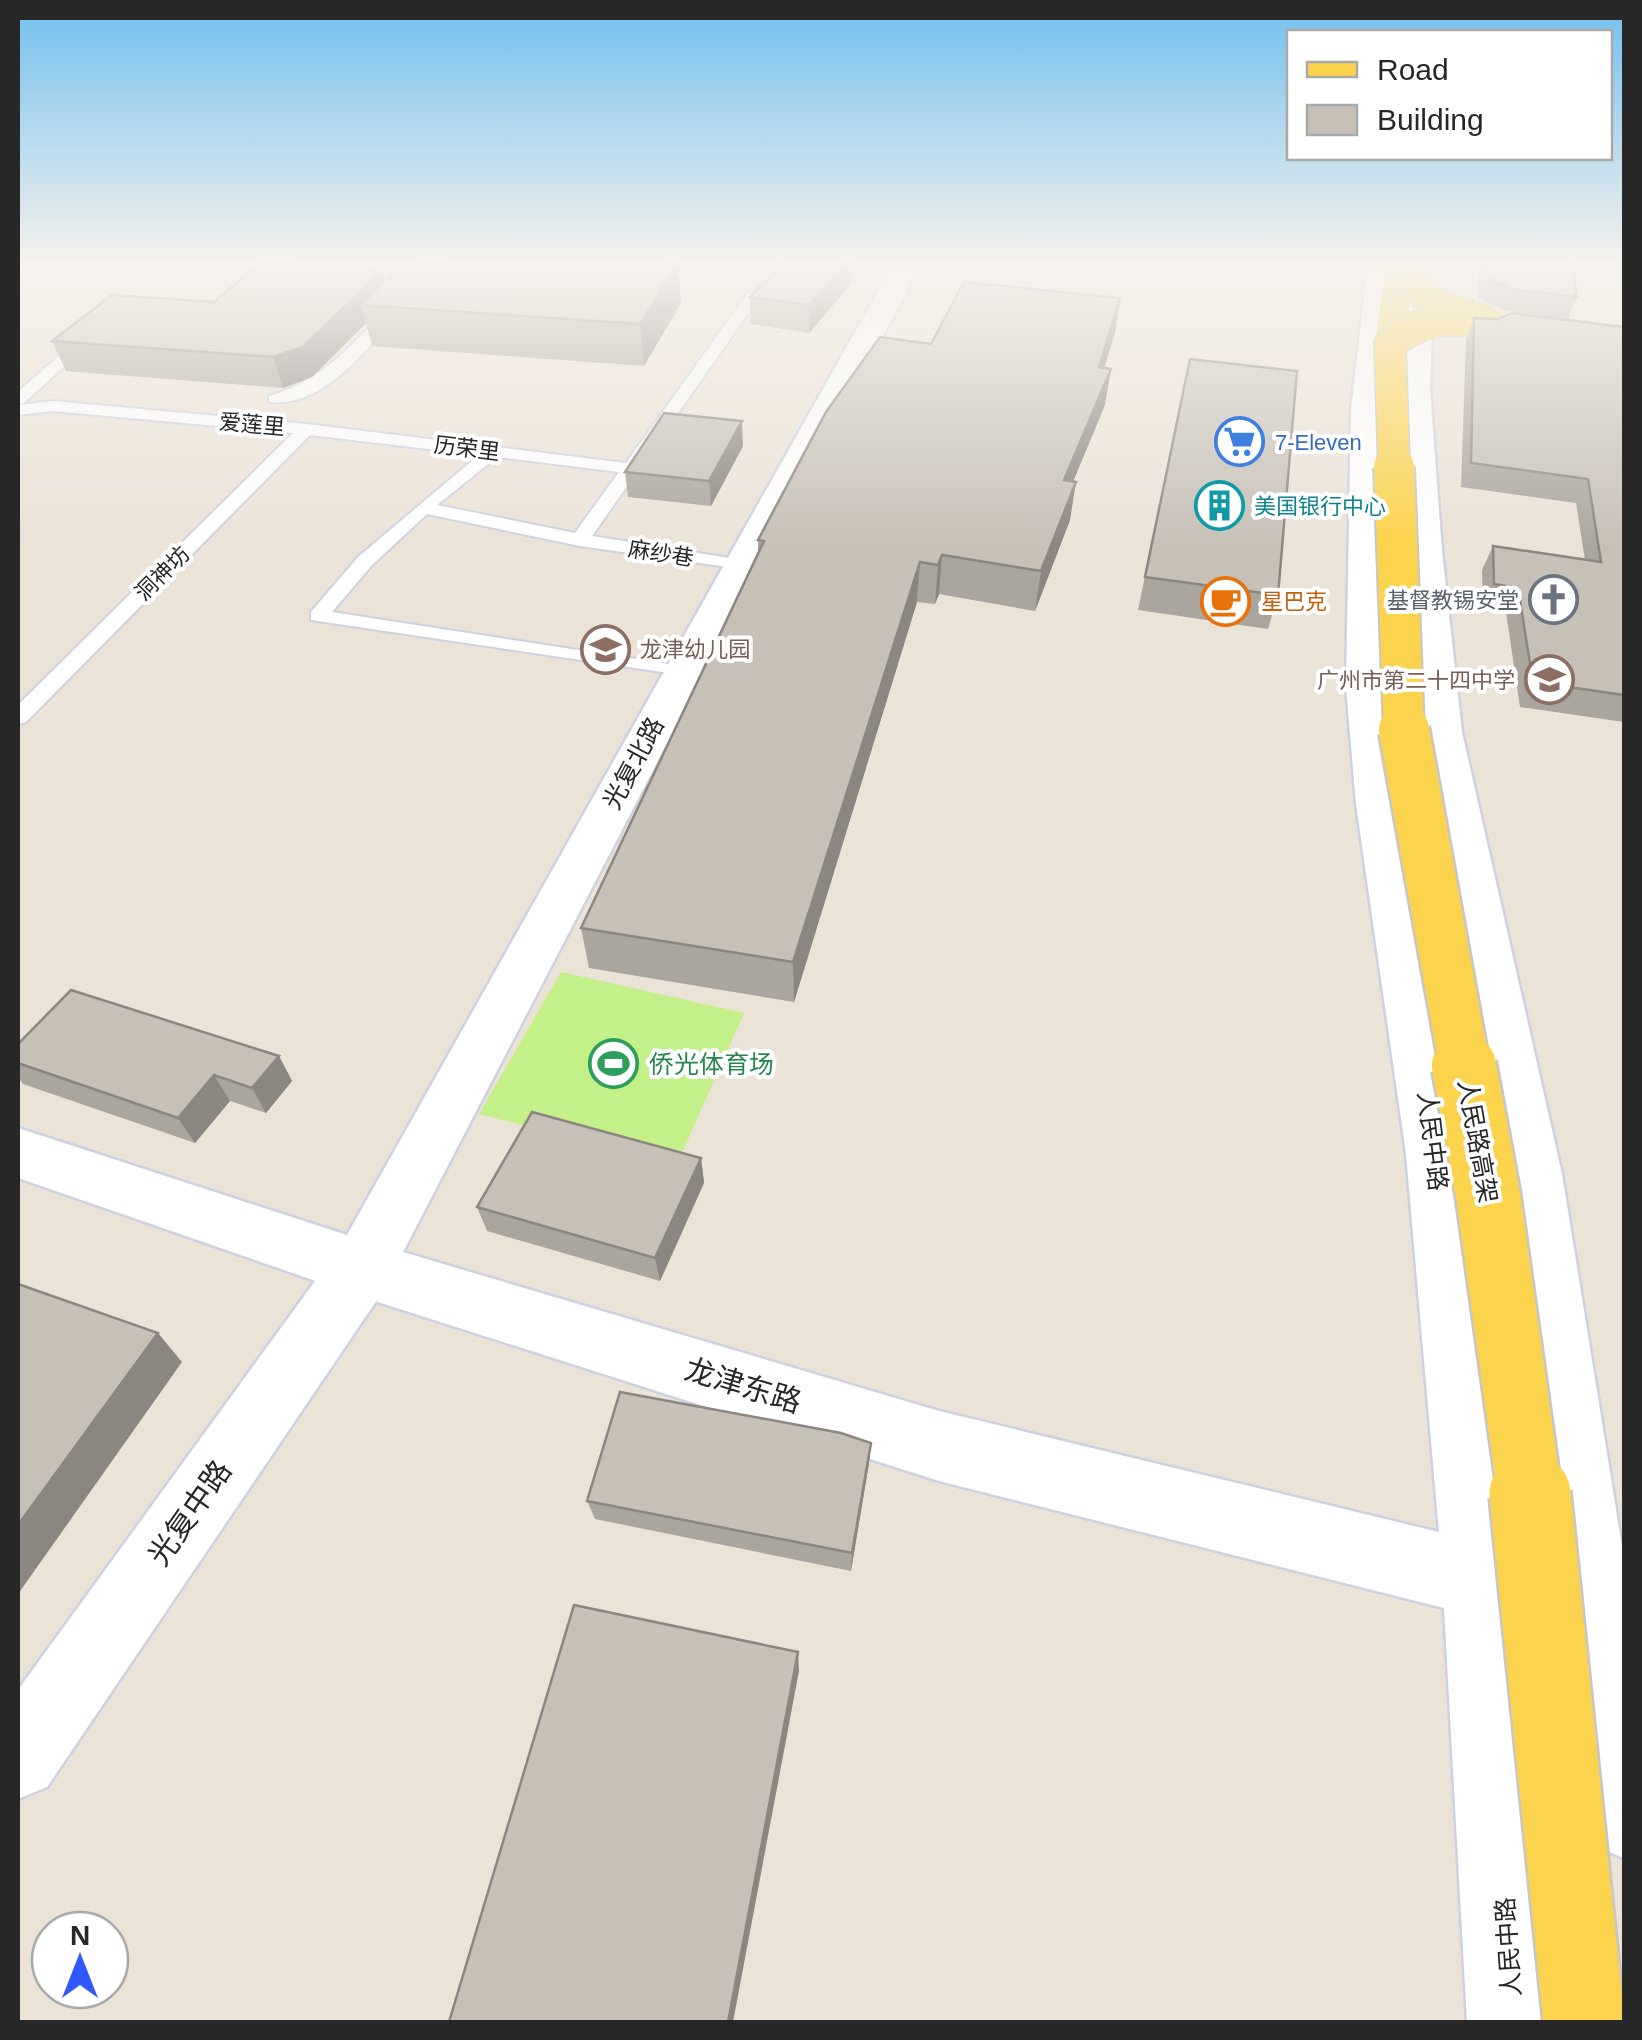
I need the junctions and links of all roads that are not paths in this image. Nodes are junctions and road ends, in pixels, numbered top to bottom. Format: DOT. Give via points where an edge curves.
graph roads {
  1 [pos="68,356"];
  2 [pos="349,356"];
  3 [pos="709,356"];
  4 [pos="857,356"];
  5 [pos="1369,356"];
  6 [pos="1390,356"];
  7 [pos="1416,356"];
  8 [pos="275,399"];
  9 [pos="18,400"];
  10 [pos="18,410"];
  11 [pos="306,429"];
  12 [pos="494,452"];
  13 [pos="628,468"];
  14 [pos="424,508"];
  15 [pos="580,540"];
  16 [pos="742,566"];
  17 [pos="682,672"];
  18 [pos="18,717"];
  19 [pos="18,1153"];
  20 [pos="362,1268"];
  21 [pos="1480,1580"];
  22 [pos="1611,1612"];
  23 [pos="18,1758"];
  24 [pos="1624,1816"];
  25 [pos="1513,2022"];
  26 [pos="1584,2022"];
  1 -- 9 [label="lane"];
  2 -- 8 [label="lane" via="327,380"];
  3 -- 13 [label="lane"];
  4 -- 16 [label="main road, 光复北路"];
  5 -- 21 [label="main road, 人民中路" via="1367,684 1436,1155"];
  6 -- 26 [label="main road, 人民路高架, bridge" via="1404,736 1488,1194 1527,1467"];
  7 -- 22 [label="main road" via="1423,551 1440,732 1528,1158"];
  10 -- 11 [label="lane, 爱莲里" via="53,406"];
  11 -- 12 [label="lane, 历荣里"];
  11 -- 18 [label="lane, 洞神坊"];
  12 -- 13 [label="lane, 历荣里"];
  12 -- 14 [label="lane"];
  13 -- 15 [label="lane"];
  14 -- 15 [label="lane, 麻纱巷"];
  14 -- 17 [label="lane" via="318,616"];
  15 -- 16 [label="lane, 麻纱巷"];
  16 -- 17 [label="main road, 光复北路"];
  17 -- 20 [label="main road, 光复北路"];
  19 -- 20 [label="main road, 龙津东路"];
  20 -- 21 [label="main road, 龙津东路" via="940,1446"];
  20 -- 23 [label="main road, 光复中路"];
  21 -- 22 [label="main road, 龙津东路"];
  21 -- 25 [label="main road, 人民中路"];
  22 -- 24 [label="main road"];
}
